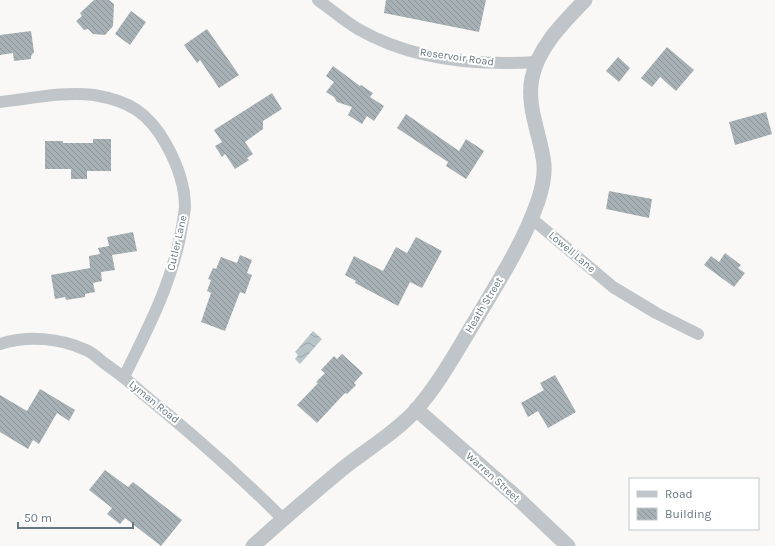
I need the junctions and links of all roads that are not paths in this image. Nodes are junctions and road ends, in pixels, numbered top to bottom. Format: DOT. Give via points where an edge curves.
graph roads {
  1 [pos="318,0"];
  2 [pos="585,0"];
  3 [pos="537,62"];
  4 [pos="0,102"];
  5 [pos="531,218"];
  6 [pos="698,334"];
  7 [pos="0,344"];
  8 [pos="124,377"];
  9 [pos="416,409"];
  10 [pos="283,519"];
  11 [pos="254,546"];
  12 [pos="568,546"];
  1 -- 3 [label="street, Reservoir Road" via="358,29 397,47 471,62"];
  2 -- 3 [label="street, Heath Street" via="547,43"];
  3 -- 5 [label="street, Heath Street" via="530,96 544,166 543,184"];
  4 -- 8 [label="street, Cutler Lane" via="67,94 118,101 145,116 156,127 171,154 181,181 185,207 179,244 156,312"];
  5 -- 6 [label="street, Lowell Lane" via="613,287"];
  5 -- 9 [label="street, Heath Street" via="508,265 439,380"];
  7 -- 8 [label="street, Lyman Road" via="40,339 72,345 88,351"];
  8 -- 10 [label="street, Lyman Road" via="191,432"];
  9 -- 10 [label="street, Heath Street"];
  9 -- 12 [label="street, Warren Street"];
  10 -- 11 [label="street, Heath Street"];
}
